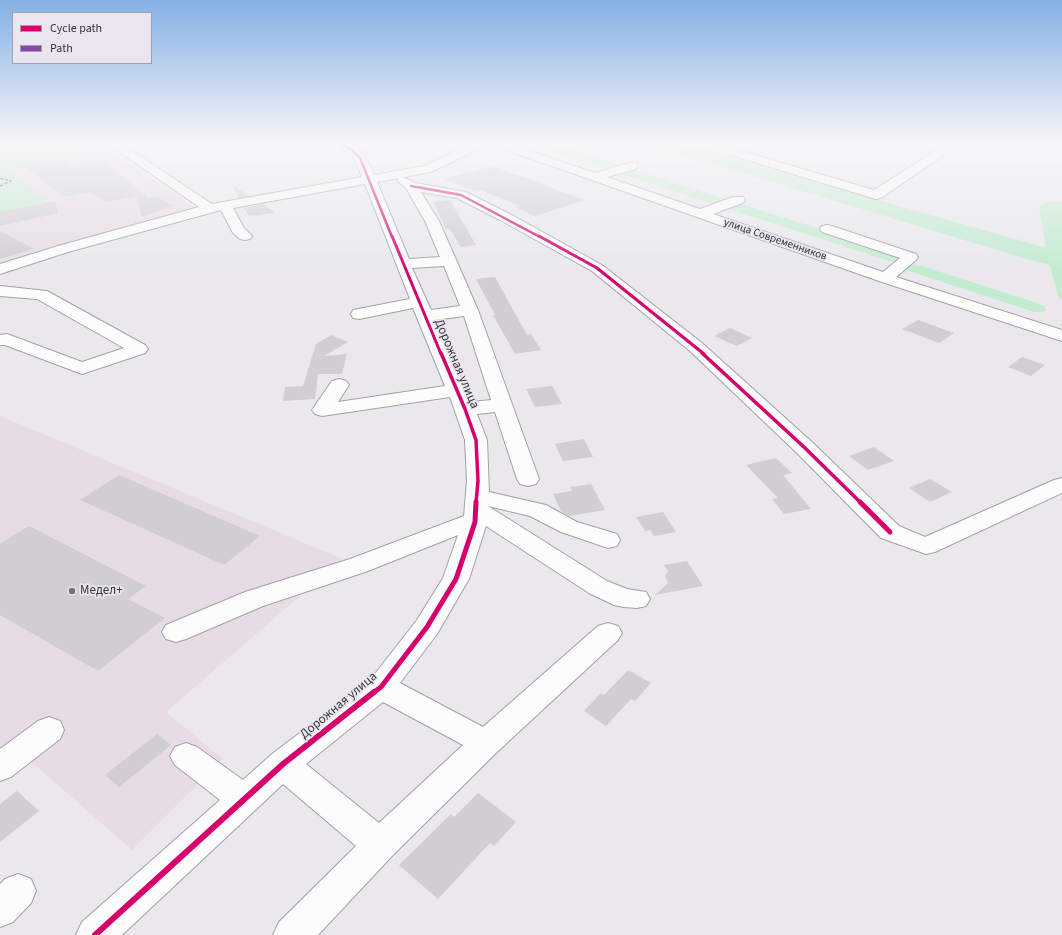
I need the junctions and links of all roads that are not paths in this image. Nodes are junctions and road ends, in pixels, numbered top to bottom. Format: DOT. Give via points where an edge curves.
graph roads {
  1 [pos="179,188"];
  2 [pos="327,188"];
  3 [pos="373,188"];
  4 [pos="412,188"];
  5 [pos="420,188"];
  6 [pos="625,188"];
  7 [pos="852,188"];
  8 [pos="887,188"];
  9 [pos="738,200"];
  10 [pos="225,206"];
  11 [pos="210,208"];
  12 [pos="700,214"];
  13 [pos="112,225"];
  14 [pos="827,229"];
  15 [pos="126,232"];
  16 [pos="245,236"];
  17 [pos="449,261"];
  18 [pos="403,264"];
  19 [pos="0,269"];
  20 [pos="885,278"];
  21 [pos="0,291"];
  22 [pos="422,309"];
  23 [pos="470,310"];
  24 [pos="359,314"];
  25 [pos="1057,334"];
  26 [pos="0,340"];
  27 [pos="0,344"];
  28 [pos="0,351"];
  29 [pos="338,385"];
  30 [pos="461,399"];
  31 [pos="502,406"];
  32 [pos="528,479"];
  33 [pos="1062,485"];
  34 [pos="476,508"];
  35 [pos="608,540"];
  36 [pos="637,599"];
  37 [pos="176,632"];
  38 [pos="608,634"];
  39 [pos="381,687"];
  40 [pos="49,730"];
  41 [pos="486,743"];
  42 [pos="186,756"];
  43 [pos="283,764"];
  44 [pos="0,767"];
  45 [pos="244,800"];
  46 [pos="380,845"];
  47 [pos="95,935"];
  48 [pos="292,935"];
  1 -- 11 [label="street"];
  2 -- 10 [label="street"];
  3 -- 18 [label="street, Дорожная улица"];
  4 -- 17 [label="street" via="432,221"];
  5 -- 33 [label="street" via="461,195 505,216 597,268 696,347 805,448 890,532 926,546"];
  6 -- 12 [label="street, улица Современников"];
  7 -- 8 [label="street" via="876,195"];
  9 -- 12 [label="street"];
  10 -- 11 [label="street"];
  10 -- 16 [label="street" via="238,230"];
  11 -- 15 [label="street"];
  12 -- 20 [label="street, улица Современников"];
  13 -- 15 [label="street"];
  14 -- 20 [label="street" via="911,257"];
  15 -- 19 [label="street"];
  17 -- 18 [label="street"];
  17 -- 23 [label="street"];
  18 -- 22 [label="street, Дорожная улица"];
  20 -- 25 [label="street, улица Современников"];
  21 -- 26 [label="street" via="41,294 139,349 82,368 7,339"];
  22 -- 23 [label="street"];
  22 -- 24 [label="street"];
  22 -- 30 [label="street, Дорожная улица"];
  23 -- 31 [label="street"];
  27 -- 28 [label="street"];
  29 -- 30 [label="street" via="322,410"];
  30 -- 31 [label="street"];
  30 -- 34 [label="street, Дорожная улица" via="476,440"];
  31 -- 32 [label="street"];
  34 -- 35 [label="street" via="538,510 569,527"];
  34 -- 36 [label="street" via="598,587 623,598"];
  34 -- 37 [label="street" via="359,565 254,599"];
  34 -- 39 [label="street, Дорожная улица" via="456,579 427,627"];
  38 -- 41 [label="street"];
  39 -- 41 [label="street"];
  39 -- 43 [label="street, Дорожная улица"];
  40 -- 44 [label="street"];
  41 -- 46 [label="street"];
  42 -- 45 [label="street"];
  43 -- 45 [label="street, Дорожная улица"];
  43 -- 46 [label="street"];
  45 -- 47 [label="street, Дорожная улица"];
  46 -- 48 [label="street"];
}
